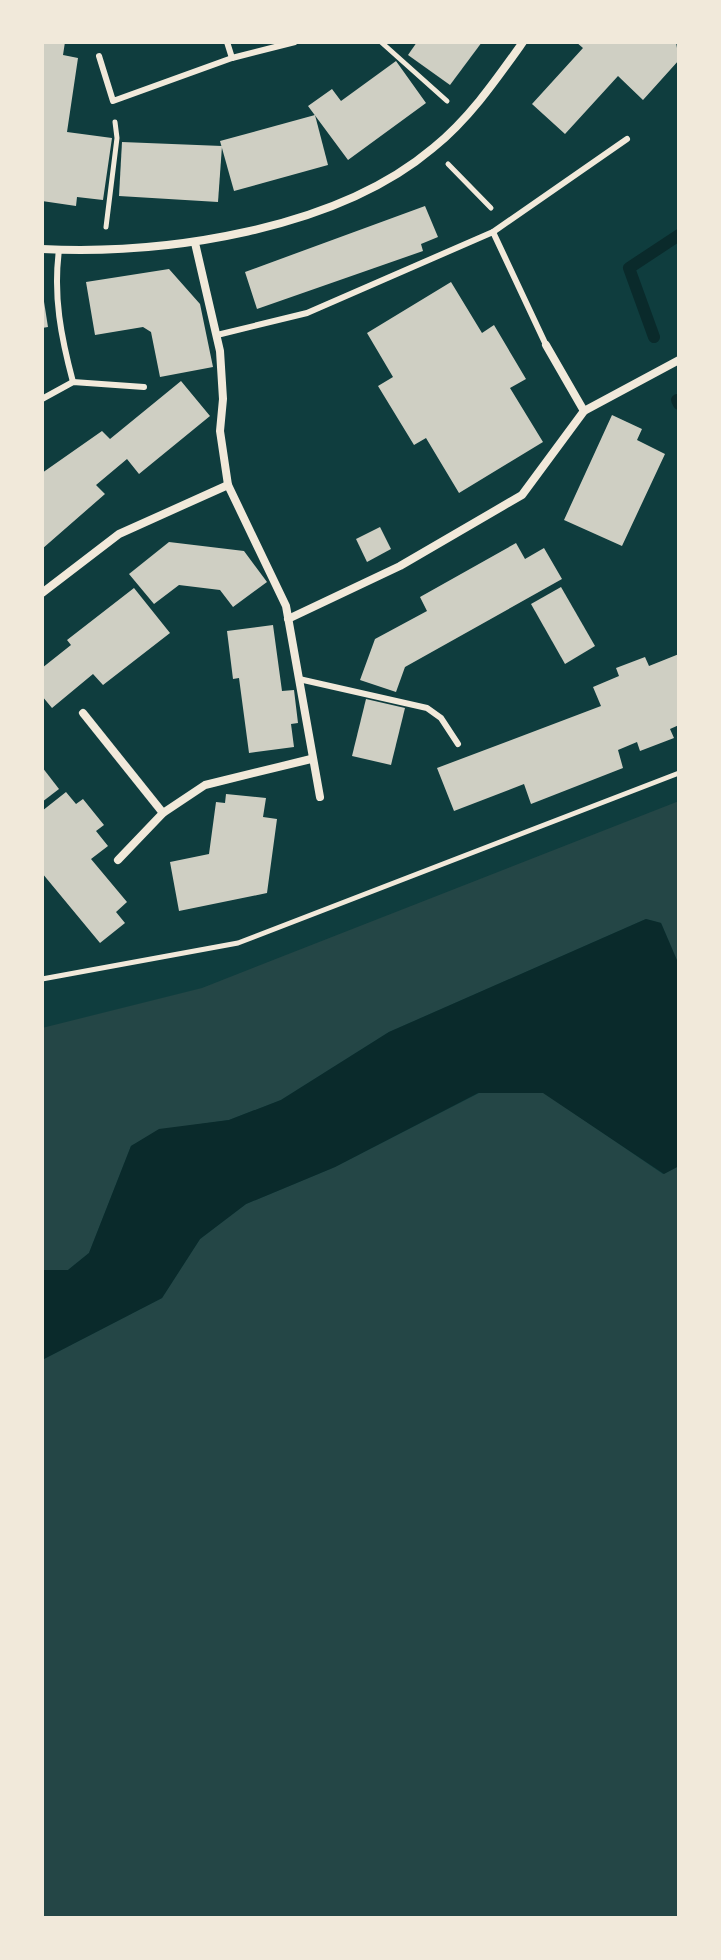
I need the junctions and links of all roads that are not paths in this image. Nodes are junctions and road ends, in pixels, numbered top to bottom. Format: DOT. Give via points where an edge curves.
graph roads {
  1 [pos="227,42"];
  2 [pos="295,42"];
  3 [pos="523,42"];
  4 [pos="99,56"];
  5 [pos="232,58"];
  6 [pos="627,139"];
  7 [pos="493,232"];
  8 [pos="195,243"];
  9 [pos="42,249"];
  10 [pos="59,250"];
  11 [pos="217,335"];
  12 [pos="546,345"];
  13 [pos="679,360"];
  14 [pos="73,382"];
  15 [pos="144,387"];
  16 [pos="42,399"];
  17 [pos="584,411"];
  18 [pos="228,485"];
  19 [pos="42,593"];
  20 [pos="288,619"];
  21 [pos="297,678"];
  22 [pos="83,713"];
  23 [pos="458,744"];
  24 [pos="311,759"];
  25 [pos="320,797"];
  26 [pos="163,813"];
  27 [pos="118,860"];
  1 -- 5 [label="lane"];
  2 -- 5 [label="lane"];
  3 -- 8 [label="street" via="466,118 394,178 359,196"];
  4 -- 5 [label="lane" via="113,101"];
  6 -- 7 [label="lane"];
  7 -- 11 [label="lane" via="307,313"];
  7 -- 12 [label="lane"];
  8 -- 10 [label="street" via="105,252"];
  8 -- 11 [label="street"];
  9 -- 10 [label="street"];
  10 -- 14 [label="lane" via="55,282"];
  11 -- 18 [label="street" via="223,377 220,431"];
  12 -- 17 [label="street"];
  13 -- 17 [label="street"];
  14 -- 15 [label="lane"];
  14 -- 16 [label="lane"];
  17 -- 20 [label="street" via="522,495 400,566"];
  18 -- 19 [label="street" via="119,534"];
  18 -- 20 [label="street" via="281,593"];
  20 -- 21 [label="street"];
  21 -- 23 [label="lane" via="427,708 441,718"];
  21 -- 24 [label="street"];
  22 -- 26 [label="street"];
  24 -- 25 [label="street"];
  24 -- 26 [label="street" via="225,777"];
  26 -- 27 [label="street"];
}
